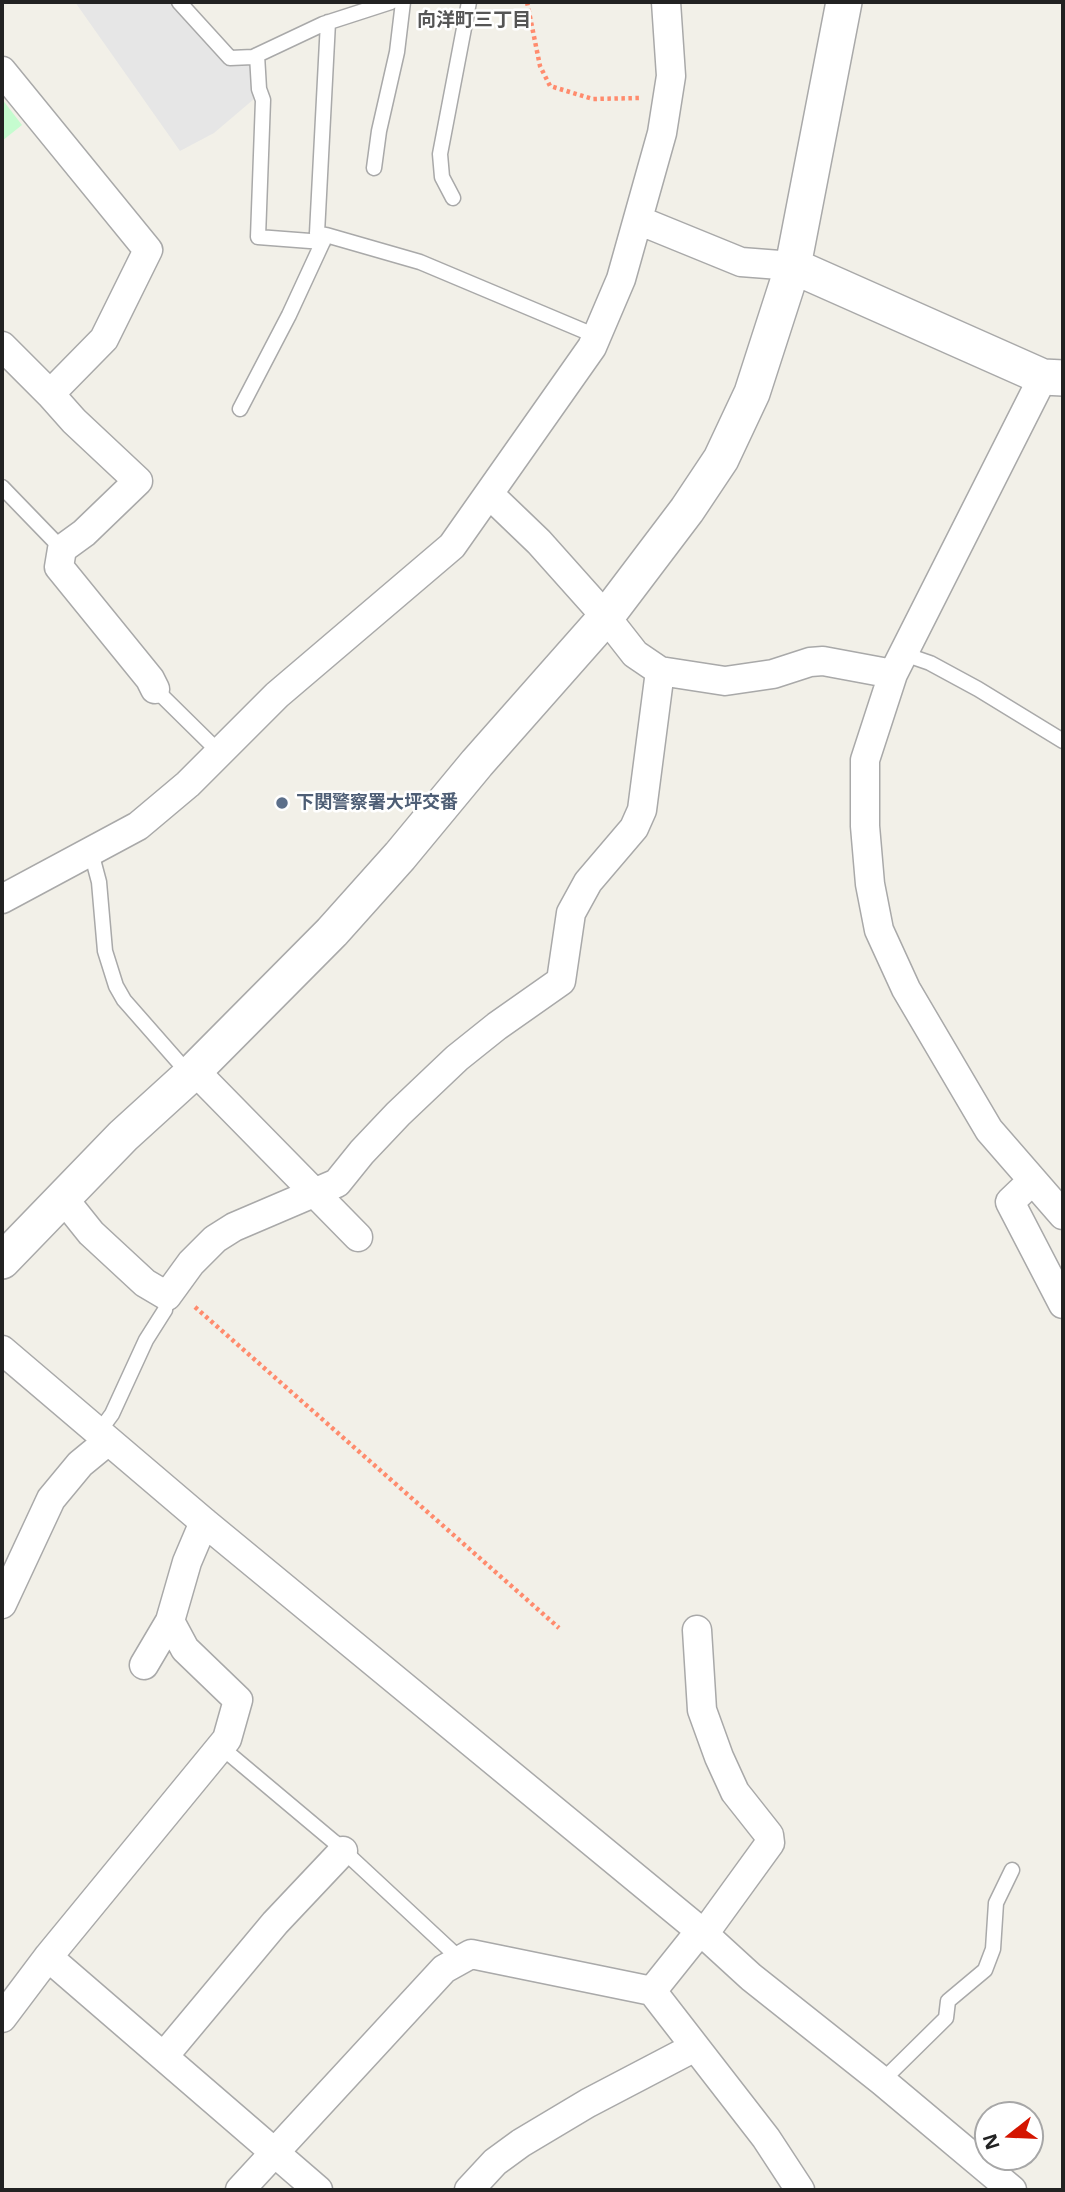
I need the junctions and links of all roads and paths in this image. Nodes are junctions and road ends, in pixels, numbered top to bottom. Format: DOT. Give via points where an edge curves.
graph roads {
  1 [pos="179,2"];
  2 [pos="391,2"];
  3 [pos="403,2"];
  4 [pos="469,2"];
  5 [pos="527,2"];
  6 [pos="666,2"];
  7 [pos="844,2"];
  8 [pos="328,22"];
  9 [pos="257,55"];
  10 [pos="2,71"];
  11 [pos="668,98"];
  12 [pos="374,168"];
  13 [pos="453,198"];
  14 [pos="638,219"];
  15 [pos="324,239"];
  16 [pos="793,267"];
  17 [pos="596,336"];
  18 [pos="2,346"];
  19 [pos="1053,378"];
  20 [pos="50,394"];
  21 [pos="240,409"];
  22 [pos="2,487"];
  23 [pos="489,494"];
  24 [pos="62,549"];
  25 [pos="606,617"];
  26 [pos="898,664"];
  27 [pos="660,671"];
  28 [pos="155,689"];
  29 [pos="1063,741"];
  30 [pos="218,751"];
  31 [pos="91,852"];
  32 [pos="2,899"];
  33 [pos="193,1073"];
  34 [pos="1032,1181"];
  35 [pos="314,1192"];
  36 [pos="63,1198"];
  37 [pos="1063,1215"];
  38 [pos="358,1237"];
  39 [pos="2,1261"];
  40 [pos="170,1292"];
  41 [pos="1063,1304"];
  42 [pos="2,1350"];
  43 [pos="103,1437"];
  44 [pos="204,1522"];
  45 [pos="2,1604"];
  46 [pos="170,1621"];
  47 [pos="559,1628"];
  48 [pos="697,1630"];
  49 [pos="144,1665"];
  50 [pos="221,1747"];
  51 [pos="343,1851"];
  52 [pos="1012,1870"];
  53 [pos="702,1933"];
  54 [pos="48,1958"];
  55 [pos="461,1959"];
  56 [pos="652,1992"];
  57 [pos="2,2018"];
  58 [pos="695,2047"];
  59 [pos="163,2056"];
  60 [pos="882,2081"];
  61 [pos="276,2152"];
  62 [pos="485,2184"];
  63 [pos="240,2190"];
  64 [pos="318,2190"];
  65 [pos="800,2190"];
  66 [pos="1012,2190"];
  1 -- 9 [label="lane" via="230,58"];
  2 -- 8 [label="lane"];
  3 -- 12 [label="lane"];
  4 -- 13 [label="lane" via="440,154 443,177"];
  5 -- 11 [label="path" via="540,66 550,86 593,99"];
  6 -- 11 [label="street"];
  7 -- 16 [label="street"];
  8 -- 9 [label="lane"];
  8 -- 15 [label="lane" via="317,233"];
  9 -- 15 [label="lane" via="263,100 258,237"];
  10 -- 20 [label="street" via="148,250 104,339"];
  11 -- 14 [label="street"];
  14 -- 16 [label="street" via="741,262"];
  14 -- 17 [label="street" via="621,279"];
  15 -- 17 [label="lane" via="420,262"];
  15 -- 21 [label="lane"];
  16 -- 19 [label="street"];
  16 -- 25 [label="street" via="752,393 721,459"];
  17 -- 23 [label="street"];
  18 -- 20 [label="street"];
  19 -- 26 [label="street"];
  20 -- 24 [label="street" via="138,481"];
  22 -- 24 [label="lane"];
  23 -- 25 [label="street"];
  23 -- 30 [label="street" via="452,546 276,695"];
  24 -- 28 [label="street" via="58,567"];
  25 -- 27 [label="street" via="635,654"];
  25 -- 33 [label="street" via="332,932"];
  26 -- 27 [label="street" via="810,662 773,674 725,681"];
  26 -- 29 [label="lane" via="930,663"];
  26 -- 34 [label="street" via="865,760 866,838 879,930 906,989 989,1130"];
  27 -- 35 [label="street" via="642,810 634,828 587,882 571,913 561,981 457,1058 371,1142 337,1183"];
  28 -- 30 [label="lane"];
  30 -- 31 [label="street" via="138,826"];
  31 -- 32 [label="street"];
  31 -- 33 [label="lane" via="99,882 105,951 116,986"];
  33 -- 35 [label="street"];
  33 -- 36 [label="street"];
  34 -- 37 [label="street"];
  34 -- 41 [label="street" via="1010,1202"];
  35 -- 38 [label="street"];
  35 -- 40 [label="street" via="215,1239"];
  36 -- 39 [label="street"];
  36 -- 40 [label="street" via="90,1233 145,1283"];
  40 -- 43 [label="lane"];
  40 -- 47 [label="path"];
  42 -- 43 [label="street"];
  43 -- 44 [label="street"];
  43 -- 45 [label="street" via="51,1499"];
  44 -- 46 [label="street"];
  44 -- 53 [label="street"];
  46 -- 49 [label="street"];
  46 -- 50 [label="street" via="185,1649 238,1700 228,1739"];
  48 -- 53 [label="street" via="702,1710 735,1792 769,1835 770,1843"];
  50 -- 51 [label="lane"];
  50 -- 54 [label="street"];
  51 -- 55 [label="lane"];
  51 -- 59 [label="street" via="275,1923"];
  52 -- 60 [label="lane" via="996,1903 993,1949 985,1970 948,2001 946,2018"];
  53 -- 56 [label="street"];
  53 -- 60 [label="street"];
  54 -- 57 [label="street"];
  54 -- 59 [label="street"];
  55 -- 56 [label="street" via="471,1954"];
  55 -- 61 [label="street" via="443,1969"];
  56 -- 58 [label="street"];
  58 -- 62 [label="street" via="521,2143 495,2162"];
  58 -- 65 [label="street"];
  59 -- 61 [label="street"];
  60 -- 66 [label="street"];
  61 -- 63 [label="street"];
  61 -- 64 [label="street"];
}
